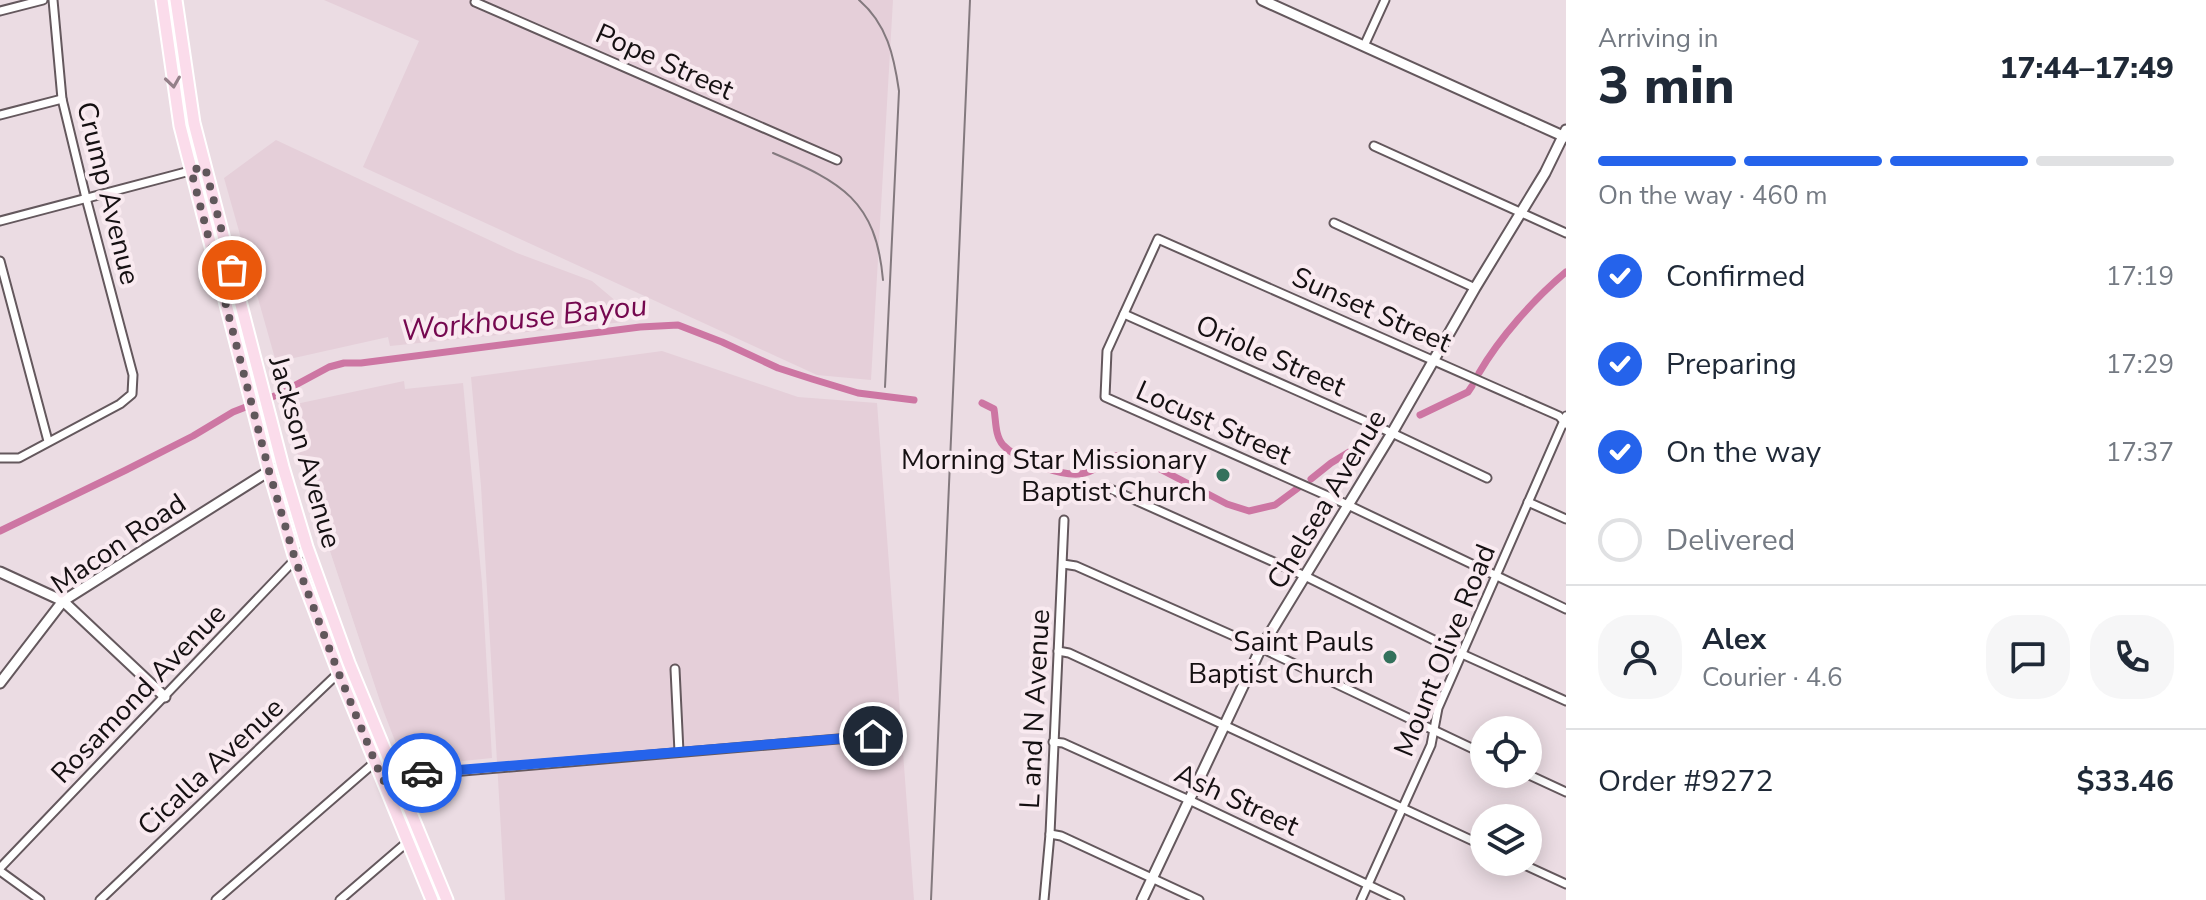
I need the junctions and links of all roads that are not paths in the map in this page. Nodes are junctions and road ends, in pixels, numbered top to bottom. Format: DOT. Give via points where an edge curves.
graph roads {
  1 [pos="43,0"];
  2 [pos="53,0"];
  3 [pos="1262,0"];
  4 [pos="1385,0"];
  5 [pos="475,1"];
  6 [pos="162,2"];
  7 [pos="176,2"];
  8 [pos="0,11"];
  9 [pos="1364,46"];
  10 [pos="62,99"];
  11 [pos="0,115"];
  12 [pos="1565,135"];
  13 [pos="1374,146"];
  14 [pos="837,160"];
  15 [pos="205,167"];
  16 [pos="191,170"];
  17 [pos="86,198"];
  18 [pos="1520,213"];
  19 [pos="0,221"];
  20 [pos="1334,223"];
  21 [pos="1566,233"];
  22 [pos="0,261"];
  23 [pos="1475,288"];
  24 [pos="1124,314"];
  25 [pos="1434,361"];
  26 [pos="1565,421"];
  27 [pos="1392,433"];
  28 [pos="48,441"];
  29 [pos="0,458"];
  30 [pos="283,467"];
  31 [pos="269,471"];
  32 [pos="1487,478"];
  33 [pos="1106,487"];
  34 [pos="1528,502"];
  35 [pos="1348,505"];
  36 [pos="1566,519"];
  37 [pos="1064,520"];
  38 [pos="307,547"];
  39 [pos="295,559"];
  40 [pos="1063,564"];
  41 [pos="0,572"];
  42 [pos="1305,576"];
  43 [pos="1496,577"];
  44 [pos="63,601"];
  45 [pos="1566,609"];
  46 [pos="1261,648"];
  47 [pos="1058,651"];
  48 [pos="1462,654"];
  49 [pos="349,663"];
  50 [pos="675,669"];
  51 [pos="339,674"];
  52 [pos="0,683"];
  53 [pos="165,697"];
  54 [pos="1566,701"];
  55 [pos="1223,724"];
  56 [pos="1434,731"];
  57 [pos="873,736"];
  58 [pos="1053,742"];
  59 [pos="1470,748"];
  60 [pos="679,752"];
  61 [pos="389,757"];
  62 [pos="375,762"];
  63 [pos="396,775"];
  64 [pos="383,781"];
  65 [pos="1542,781"];
  66 [pos="1566,792"];
  67 [pos="1189,800"];
  68 [pos="1402,808"];
  69 [pos="419,832"];
  70 [pos="1050,834"];
  71 [pos="1470,840"];
  72 [pos="408,841"];
  73 [pos="0,869"];
  74 [pos="1542,873"];
  75 [pos="1152,878"];
  76 [pos="1566,884"];
  77 [pos="1368,885"];
  78 [pos="40,900"];
  79 [pos="100,900"];
  80 [pos="216,900"];
  81 [pos="340,900"];
  82 [pos="432,900"];
  83 [pos="447,900"];
  84 [pos="1044,900"];
  85 [pos="1142,900"];
  86 [pos="1199,900"];
  87 [pos="1361,900"];
  88 [pos="1400,900"];
  1 -- 8 [label="street"];
  2 -- 10 [label="street, Crump Avenue"];
  3 -- 9 [label="main road"];
  4 -- 9 [label="street"];
  5 -- 14 [label="street, Pope Street"];
  6 -- 7 [label="street"];
  6 -- 16 [label="main road, Jackson Avenue, one-way"];
  7 -- 15 [label="main road, Jackson Avenue"];
  9 -- 12 [label="main road"];
  10 -- 11 [label="street"];
  10 -- 17 [label="street, Crump Avenue"];
  12 -- 18 [label="main road, Chelsea Avenue"];
  13 -- 18 [label="street"];
  15 -- 16 [label="street"];
  15 -- 30 [label="main road, Jackson Avenue"];
  16 -- 17 [label="street"];
  16 -- 31 [label="main road, Jackson Avenue"];
  17 -- 19 [label="street"];
  17 -- 28 [label="street, Crump Avenue" via="133,375 132,394"];
  18 -- 21 [label="street"];
  18 -- 23 [label="main road, Chelsea Avenue"];
  20 -- 23 [label="street"];
  22 -- 28 [label="street"];
  23 -- 25 [label="main road, Chelsea Avenue"];
  24 -- 25 [label="street, Sunset Street" via="1158,239"];
  24 -- 27 [label="street, Oriole Street"];
  24 -- 35 [label="street, Locust Street" via="1107,351 1105,397"];
  25 -- 26 [label="street, Sunset Street"];
  25 -- 27 [label="main road, Chelsea Avenue"];
  26 -- 34 [label="street, Mount Olive Road"];
  27 -- 32 [label="street, Oriole Street"];
  27 -- 35 [label="main road, Chelsea Avenue"];
  28 -- 29 [label="street" via="19,458"];
  30 -- 31 [label="main road, Macon Road"];
  30 -- 38 [label="main road, Jackson Avenue"];
  31 -- 39 [label="main road, Jackson Avenue"];
  31 -- 44 [label="main road, Macon Road"];
  33 -- 42 [label="street"];
  34 -- 36 [label="street"];
  34 -- 43 [label="street, Mount Olive Road"];
  35 -- 42 [label="main road, Chelsea Avenue"];
  35 -- 43 [label="street, Locust Street"];
  37 -- 40 [label="street, L and N Avenue"];
  38 -- 39 [label="street, Rosamond Avenue"];
  38 -- 49 [label="main road, Jackson Avenue"];
  39 -- 51 [label="main road, Jackson Avenue"];
  39 -- 53 [label="street, Rosamond Avenue"];
  40 -- 46 [label="street"];
  40 -- 47 [label="street, L and N Avenue"];
  41 -- 44 [label="main road"];
  42 -- 46 [label="main road, Chelsea Avenue"];
  42 -- 48 [label="street"];
  43 -- 45 [label="street, Locust Street"];
  43 -- 48 [label="street, Mount Olive Road"];
  44 -- 52 [label="main road, Macon Road"];
  44 -- 53 [label="main road"];
  46 -- 55 [label="main road, Chelsea Avenue"];
  46 -- 56 [label="street"];
  47 -- 55 [label="street"];
  47 -- 58 [label="street, L and N Avenue"];
  48 -- 54 [label="street"];
  48 -- 56 [label="street, Mount Olive Road" via="1438,708"];
  49 -- 51 [label="street, Cicalla Avenue"];
  49 -- 61 [label="main road, Jackson Avenue"];
  50 -- 60 [label="street"];
  51 -- 62 [label="main road, Jackson Avenue"];
  51 -- 79 [label="street, Cicalla Avenue"];
  53 -- 73 [label="street, Rosamond Avenue"];
  55 -- 67 [label="main road, Chelsea Avenue"];
  55 -- 68 [label="street"];
  56 -- 59 [label="street"];
  56 -- 68 [label="street, Mount Olive Road"];
  57 -- 60 [label="street"];
  58 -- 67 [label="street, Ash Street"];
  58 -- 70 [label="street, L and N Avenue"];
  60 -- 63 [label="street"];
  61 -- 62 [label="street"];
  61 -- 63 [label="main road, Jackson Avenue"];
  62 -- 64 [label="main road, Jackson Avenue"];
  62 -- 80 [label="street"];
  63 -- 64 [label="street"];
  63 -- 69 [label="main road, Jackson Avenue"];
  64 -- 72 [label="main road, Jackson Avenue"];
  65 -- 66 [label="street"];
  67 -- 75 [label="main road, Chelsea Avenue"];
  67 -- 77 [label="street, Ash Street"];
  68 -- 71 [label="street"];
  68 -- 77 [label="street, Mount Olive Road"];
  69 -- 72 [label="street"];
  69 -- 83 [label="main road, Jackson Avenue"];
  70 -- 75 [label="street"];
  70 -- 84 [label="street, L and N Avenue"];
  72 -- 81 [label="street"];
  72 -- 82 [label="main road, Jackson Avenue"];
  73 -- 78 [label="street"];
  74 -- 76 [label="street"];
  75 -- 85 [label="main road, Chelsea Avenue"];
  75 -- 86 [label="street"];
  77 -- 87 [label="street, Mount Olive Road"];
  77 -- 88 [label="street, Ash Street"];
}
